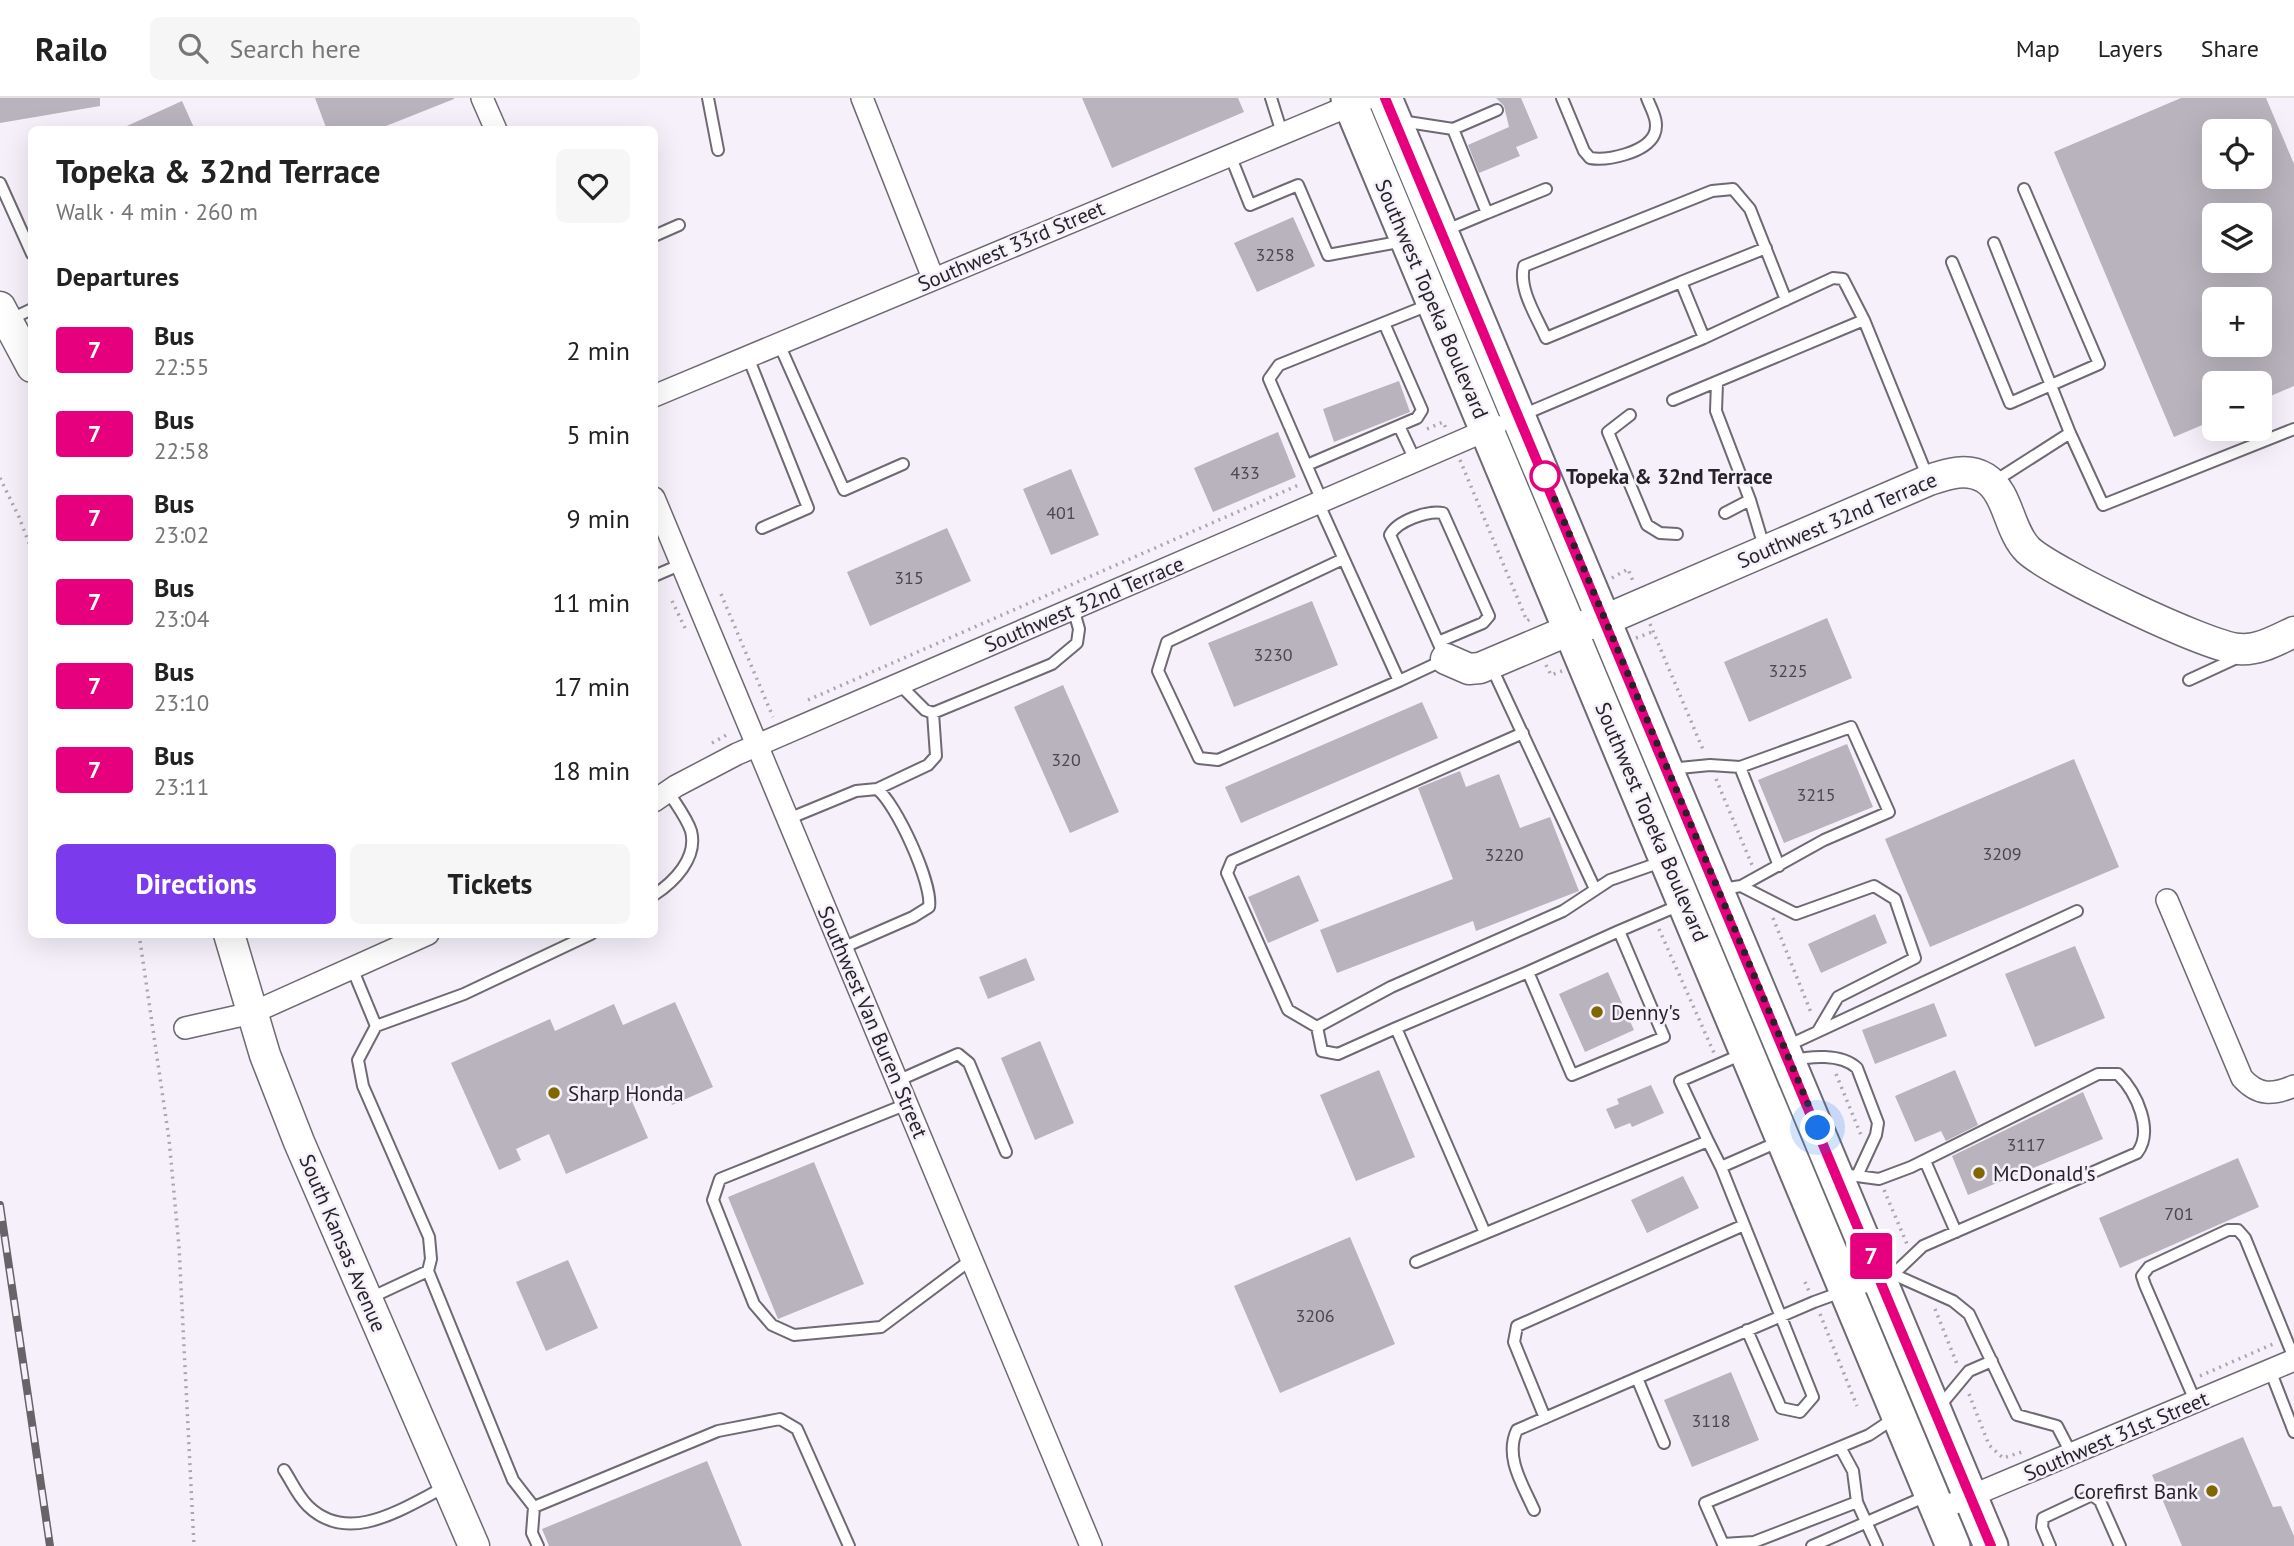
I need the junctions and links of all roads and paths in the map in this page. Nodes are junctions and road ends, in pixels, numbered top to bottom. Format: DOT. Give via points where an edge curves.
graph roads {
  1 [pos="482,98"];
  2 [pos="708,98"];
  3 [pos="862,98"];
  4 [pos="1270,98"];
  5 [pos="1562,98"];
  6 [pos="1647,98"];
  7 [pos="1356,100"];
  8 [pos="1390,109"];
  9 [pos="1497,110"];
  10 [pos="494,126"];
  11 [pos="1453,129"];
  12 [pos="1282,133"];
  13 [pos="718,150"];
  14 [pos="1230,155"];
  15 [pos="0,183"];
  16 [pos="1546,189"];
  17 [pos="2024,189"];
  18 [pos="1487,213"];
  19 [pos="679,225"];
  20 [pos="1442,232"];
  21 [pos="658,234"];
  22 [pos="1408,241"];
  23 [pos="1994,243"];
  24 [pos="28,245"];
  25 [pos="1766,248"];
  26 [pos="1951,262"];
  27 [pos="933,278"];
  28 [pos="1681,282"];
  29 [pos="1786,300"];
  30 [pos="1434,303"];
  31 [pos="13,312"];
  32 [pos="1864,320"];
  33 [pos="1384,323"];
  34 [pos="1704,338"];
  35 [pos="779,344"];
  36 [pos="28,355"];
  37 [pos="748,357"];
  38 [pos="1717,383"];
  39 [pos="2052,386"];
  40 [pos="658,395"];
  41 [pos="1673,400"];
  42 [pos="1630,415"];
  43 [pos="1520,416"];
  44 [pos="1399,426"];
  45 [pos="2294,429"];
  46 [pos="1487,430"];
  47 [pos="2070,432"];
  48 [pos="1415,460"];
  49 [pos="903,464"];
  50 [pos="1307,465"];
  51 [pos="0,478"];
  52 [pos="1929,480"];
  53 [pos="1991,484"];
  54 [pos="1750,500"];
  55 [pos="1320,501"];
  56 [pos="1725,513"];
  57 [pos="658,514"];
  58 [pos="762,528"];
  59 [pos="1677,534"];
  60 [pos="28,541"];
  61 [pos="1765,551"];
  62 [pos="1343,559"];
  63 [pos="682,564"];
  64 [pos="658,574"];
  65 [pos="721,594"];
  66 [pos="1073,608"];
  67 [pos="1605,620"];
  68 [pos="1572,629"];
  69 [pos="2281,638"];
  70 [pos="1442,650"];
  71 [pos="1490,664"];
  72 [pos="2189,680"];
  73 [pos="1399,681"];
  74 [pos="899,684"];
  75 [pos="933,713"];
  76 [pos="1523,733"];
  77 [pos="782,734"];
  78 [pos="757,745"];
  79 [pos="1741,767"];
  80 [pos="1666,769"];
  81 [pos="877,789"];
  82 [pos="661,796"];
  83 [pos="788,819"];
  84 [pos="1668,860"];
  85 [pos="1779,866"];
  86 [pos="1595,889"];
  87 [pos="658,892"];
  88 [pos="1714,893"];
  89 [pos="2167,900"];
  90 [pos="2077,911"];
  91 [pos="1657,924"];
  92 [pos="1619,931"];
  93 [pos="140,938"];
  94 [pos="230,938"];
  95 [pos="419,938"];
  96 [pos="583,938"];
  97 [pos="842,948"];
  98 [pos="352,968"];
  99 [pos="1528,972"];
  100 [pos="252,1013"];
  101 [pos="376,1026"];
  102 [pos="1317,1027"];
  103 [pos="185,1028"];
  104 [pos="1396,1028"];
  105 [pos="1818,1031"];
  106 [pos="1787,1054"];
  107 [pos="1738,1056"];
  108 [pos="897,1081"];
  109 [pos="2294,1086"];
  110 [pos="907,1104"];
  111 [pos="1784,1139"];
  112 [pos="1709,1141"];
  113 [pos="1006,1152"];
  114 [pos="1925,1160"];
  115 [pos="1721,1167"];
  116 [pos="1847,1174"];
  117 [pos="1744,1225"];
  118 [pos="1955,1232"];
  119 [pos="1485,1233"];
  120 [pos="972,1259"];
  121 [pos="1416,1262"];
  122 [pos="428,1271"];
  123 [pos="1889,1280"];
  124 [pos="1805,1282"];
  125 [pos="1846,1290"];
  126 [pos="367,1300"];
  127 [pos="1814,1302"];
  128 [pos="1780,1316"];
  129 [pos="1747,1331"];
  130 [pos="2294,1359"];
  131 [pos="1992,1361"];
  132 [pos="2270,1370"];
  133 [pos="1637,1378"];
  134 [pos="2196,1403"];
  135 [pos="1857,1406"];
  136 [pos="1936,1412"];
  137 [pos="1899,1415"];
  138 [pos="1545,1418"];
  139 [pos="2294,1432"];
  140 [pos="1664,1443"];
  141 [pos="1840,1447"];
  142 [pos="2072,1455"];
  143 [pos="284,1470"];
  144 [pos="448,1486"];
  145 [pos="1971,1498"];
  146 [pos="1857,1502"];
  147 [pos="1935,1502"];
  148 [pos="534,1507"];
  149 [pos="1534,1510"];
  150 [pos="1867,1522"];
  151 [pos="1723,1545"];
  152 [pos="194,1546"];
  153 [pos="474,1546"];
  154 [pos="538,1546"];
  155 [pos="849,1546"];
  156 [pos="1091,1546"];
  157 [pos="1812,1546"];
  158 [pos="1877,1546"];
  159 [pos="1953,1546"];
  160 [pos="1991,1546"];
  161 [pos="2050,1546"];
  162 [pos="2120,1546"];
  1 -- 10 [label="street"];
  2 -- 13 [label="lane"];
  3 -- 27 [label="street"];
  4 -- 12 [label="lane"];
  5 -- 6 [label="lane" via="1590,159 1604,161 1646,144 1654,135 1656,121"];
  7 -- 12 [label="street, Southwest 33rd Street"];
  7 -- 22 [label="main road, Southwest Topeka Boulevard"];
  8 -- 11 [label="lane"];
  8 -- 20 [label="main road, Southwest Topeka Boulevard"];
  9 -- 11 [label="lane"];
  11 -- 18 [label="lane"];
  12 -- 14 [label="street, Southwest 33rd Street"];
  14 -- 22 [label="lane" via="1250,205 1298,185 1328,255"];
  14 -- 27 [label="street, Southwest 33rd Street"];
  15 -- 24 [label="lane"];
  16 -- 18 [label="lane"];
  17 -- 39 [label="lane" via="2099,364"];
  18 -- 20 [label="lane"];
  19 -- 21 [label="lane"];
  20 -- 43 [label="main road, Southwest Topeka Boulevard"];
  22 -- 30 [label="main road, Southwest Topeka Boulevard"];
  23 -- 39 [label="lane"];
  25 -- 28 [label="lane"];
  25 -- 28 [label="lane" via="1750,209 1733,189 1712,191 1543,257 1524,266 1522,275 1546,338"];
  25 -- 29 [label="lane"];
  26 -- 39 [label="lane" via="2010,403"];
  27 -- 35 [label="street, Southwest 33rd Street"];
  28 -- 34 [label="lane"];
  29 -- 32 [label="lane" via="1833,278 1843,279"];
  29 -- 34 [label="lane"];
  30 -- 33 [label="lane"];
  30 -- 46 [label="main road, Southwest Topeka Boulevard"];
  31 -- 36 [label="street"];
  32 -- 38 [label="lane"];
  32 -- 52 [label="lane"];
  33 -- 44 [label="lane" via="1422,410 1417,418"];
  33 -- 50 [label="lane" via="1279,365 1269,379"];
  34 -- 43 [label="lane"];
  35 -- 37 [label="street, Southwest 33rd Street"];
  35 -- 49 [label="lane" via="844,491"];
  37 -- 40 [label="street, Southwest 33rd Street"];
  37 -- 58 [label="lane" via="808,508"];
  38 -- 41 [label="lane"];
  38 -- 54 [label="lane" via="1716,411"];
  39 -- 47 [label="lane"];
  42 -- 59 [label="lane" via="1608,432 1647,525 1660,533"];
  43 -- 46 [label="street, Southwest 32nd Terrace"];
  43 -- 67 [label="main road, Southwest Topeka Boulevard"];
  44 -- 48 [label="lane"];
  44 -- 50 [label="lane"];
  45 -- 47 [label="lane" via="2103,505"];
  46 -- 48 [label="street, Southwest 32nd Terrace"];
  46 -- 68 [label="main road, Southwest Topeka Boulevard"];
  47 -- 53 [label="lane"];
  48 -- 55 [label="street, Southwest 32nd Terrace"];
  50 -- 55 [label="lane"];
  51 -- 60 [label="path"];
  52 -- 53 [label="street, Southwest 32nd Terrace" via="1964,472 1975,473"];
  52 -- 61 [label="street, Southwest 32nd Terrace"];
  53 -- 69 [label="street" via="2020,540 2043,561 2203,640 2241,649"];
  54 -- 56 [label="lane"];
  54 -- 61 [label="lane"];
  55 -- 62 [label="lane"];
  55 -- 66 [label="street, Southwest 32nd Terrace"];
  57 -- 63 [label="street, Southwest Van Buren Street"];
  61 -- 67 [label="street, Southwest 32nd Terrace"];
  62 -- 73 [label="lane"];
  62 -- 73 [label="lane" via="1167,642 1158,671 1199,758 1218,760"];
  63 -- 64 [label="lane"];
  63 -- 78 [label="street, Southwest Van Buren Street"];
  65 -- 77 [label="path"];
  66 -- 74 [label="street, Southwest 32nd Terrace"];
  66 -- 75 [label="lane" via="1079,629 1077,643 1069,652 1052,664"];
  67 -- 68 [label="street, Southwest 32nd Terrace"];
  67 -- 80 [label="main road, Southwest Topeka Boulevard"];
  68 -- 71 [label="street, Southwest 32nd Terrace"];
  68 -- 84 [label="main road, Southwest Topeka Boulevard"];
  69 -- 72 [label="lane"];
  70 -- 70 [label="lane" via="1489,616 1443,513 1434,511 1394,528 1390,536"];
  70 -- 71 [label="street, Southwest 32nd Terrace" via="1469,668"];
  70 -- 73 [label="lane"];
  71 -- 76 [label="lane"];
  74 -- 75 [label="lane"];
  74 -- 77 [label="street, Southwest 32nd Terrace"];
  75 -- 81 [label="lane" via="936,756 928,765"];
  76 -- 86 [label="lane"];
  76 -- 102 [label="lane" via="1231,861 1227,873 1288,1010"];
  77 -- 78 [label="street, Southwest 32nd Terrace"];
  78 -- 82 [label="street, Southwest 32nd Terrace"];
  78 -- 83 [label="street, Southwest Van Buren Street"];
  79 -- 80 [label="lane"];
  79 -- 85 [label="lane"];
  79 -- 85 [label="lane" via="1851,727 1889,812"];
  80 -- 88 [label="main road, Southwest Topeka Boulevard"];
  81 -- 83 [label="lane" via="856,791"];
  81 -- 97 [label="lane" via="891,805 916,857 931,895 929,907"];
  82 -- 87 [label="lane" via="691,831 690,853 674,882"];
  83 -- 97 [label="street, Southwest Van Buren Street"];
  84 -- 86 [label="lane"];
  84 -- 88 [label="main road, Southwest Topeka Boulevard"];
  85 -- 88 [label="lane"];
  86 -- 102 [label="lane" via="1563,911 1391,987"];
  88 -- 92 [label="lane"];
  88 -- 105 [label="lane" via="1796,914 1874,886 1895,899 1915,958 1838,997"];
  88 -- 106 [label="main road, Southwest Topeka Boulevard"];
  88 -- 107 [label="main road, Southwest Topeka Boulevard"];
  89 -- 109 [label="street" via="2238,1071 2254,1088 2277,1094"];
  90 -- 105 [label="lane"];
  91 -- 107 [label="path"];
  92 -- 99 [label="lane"];
  92 -- 99 [label="lane" via="1664,1037 1572,1075"];
  93 -- 152 [label="path" via="169,1139 179,1247"];
  94 -- 100 [label="street, South Kansas Avenue"];
  95 -- 98 [label="street"];
  96 -- 101 [label="lane" via="464,994"];
  97 -- 108 [label="street, Southwest Van Buren Street"];
  98 -- 100 [label="street"];
  98 -- 101 [label="lane"];
  99 -- 104 [label="lane"];
  100 -- 103 [label="street"];
  100 -- 126 [label="street, South Kansas Avenue" via="299,1142"];
  101 -- 122 [label="lane" via="358,1060 363,1086 429,1237"];
  102 -- 104 [label="lane" via="1322,1051 1338,1054"];
  104 -- 119 [label="lane"];
  105 -- 106 [label="lane"];
  106 -- 107 [label="main road"];
  106 -- 116 [label="main road, Southwest Topeka Boulevard"];
  106 -- 116 [label="lane" via="1850,1062 1857,1068 1878,1123 1876,1135"];
  107 -- 111 [label="main road, Southwest Topeka Boulevard"];
  107 -- 112 [label="lane" via="1681,1081"];
  108 -- 110 [label="street, Southwest Van Buren Street"];
  108 -- 113 [label="lane" via="958,1054 969,1063"];
  110 -- 120 [label="street, Southwest Van Buren Street"];
  110 -- 120 [label="lane" via="720,1179 713,1200 754,1304 772,1325 794,1335 881,1327"];
  111 -- 115 [label="lane"];
  111 -- 125 [label="main road, Southwest Topeka Boulevard"];
  112 -- 115 [label="lane"];
  112 -- 119 [label="lane"];
  114 -- 116 [label="lane" via="1880,1179"];
  114 -- 118 [label="lane"];
  114 -- 118 [label="lane" via="2098,1074 2119,1074 2127,1082 2144,1122 2144,1143 2137,1153"];
  115 -- 117 [label="lane"];
  116 -- 123 [label="main road, Southwest Topeka Boulevard"];
  117 -- 128 [label="lane"];
  117 -- 138 [label="lane" via="1517,1326 1514,1342"];
  118 -- 123 [label="lane" via="1923,1246"];
  119 -- 121 [label="lane"];
  120 -- 156 [label="street, Southwest Van Buren Street"];
  122 -- 126 [label="lane"];
  122 -- 148 [label="lane" via="513,1480"];
  123 -- 125 [label="lane"];
  123 -- 131 [label="lane" via="1953,1301 1969,1314"];
  123 -- 136 [label="main road, Southwest Topeka Boulevard"];
  124 -- 127 [label="path"];
  125 -- 127 [label="lane"];
  125 -- 137 [label="main road, Southwest Topeka Boulevard"];
  126 -- 144 [label="street, South Kansas Avenue"];
  127 -- 128 [label="lane"];
  127 -- 135 [label="path"];
  128 -- 129 [label="lane"];
  128 -- 129 [label="lane" via="1813,1397 1800,1412 1781,1408"];
  129 -- 133 [label="lane"];
  130 -- 132 [label="street, Southwest 31st Street"];
  130 -- 134 [label="lane" via="2245,1238 2238,1230 2228,1230 2149,1266 2142,1276"];
  131 -- 136 [label="lane" via="1969,1371"];
  131 -- 142 [label="lane" via="2017,1415 2057,1426"];
  132 -- 134 [label="street, Southwest 31st Street"];
  132 -- 139 [label="lane"];
  133 -- 138 [label="lane"];
  133 -- 140 [label="lane"];
  134 -- 142 [label="street, Southwest 31st Street"];
  136 -- 145 [label="main road, Southwest Topeka Boulevard"];
  137 -- 141 [label="lane"];
  137 -- 147 [label="main road, Southwest Topeka Boulevard"];
  138 -- 149 [label="lane" via="1517,1430 1511,1443 1512,1457"];
  141 -- 146 [label="lane" via="1853,1471"];
  141 -- 151 [label="lane" via="1705,1503"];
  142 -- 145 [label="street, Southwest 31st Street"];
  143 -- 144 [label="lane" via="316,1514 340,1526 379,1519"];
  144 -- 153 [label="street, South Kansas Avenue"];
  145 -- 147 [label="street, Southwest 31st Street"];
  145 -- 160 [label="main road, Southwest Topeka Boulevard"];
  146 -- 150 [label="lane"];
  146 -- 151 [label="lane" via="1754,1542"];
  147 -- 150 [label="lane"];
  147 -- 159 [label="main road, Southwest Topeka Boulevard"];
  148 -- 154 [label="lane" via="532,1533"];
  148 -- 155 [label="lane" via="718,1431 780,1419 797,1429"];
  150 -- 157 [label="lane"];
  150 -- 158 [label="lane"];
  161 -- 162 [label="lane" via="2043,1518 2092,1494 2100,1501"];
}
